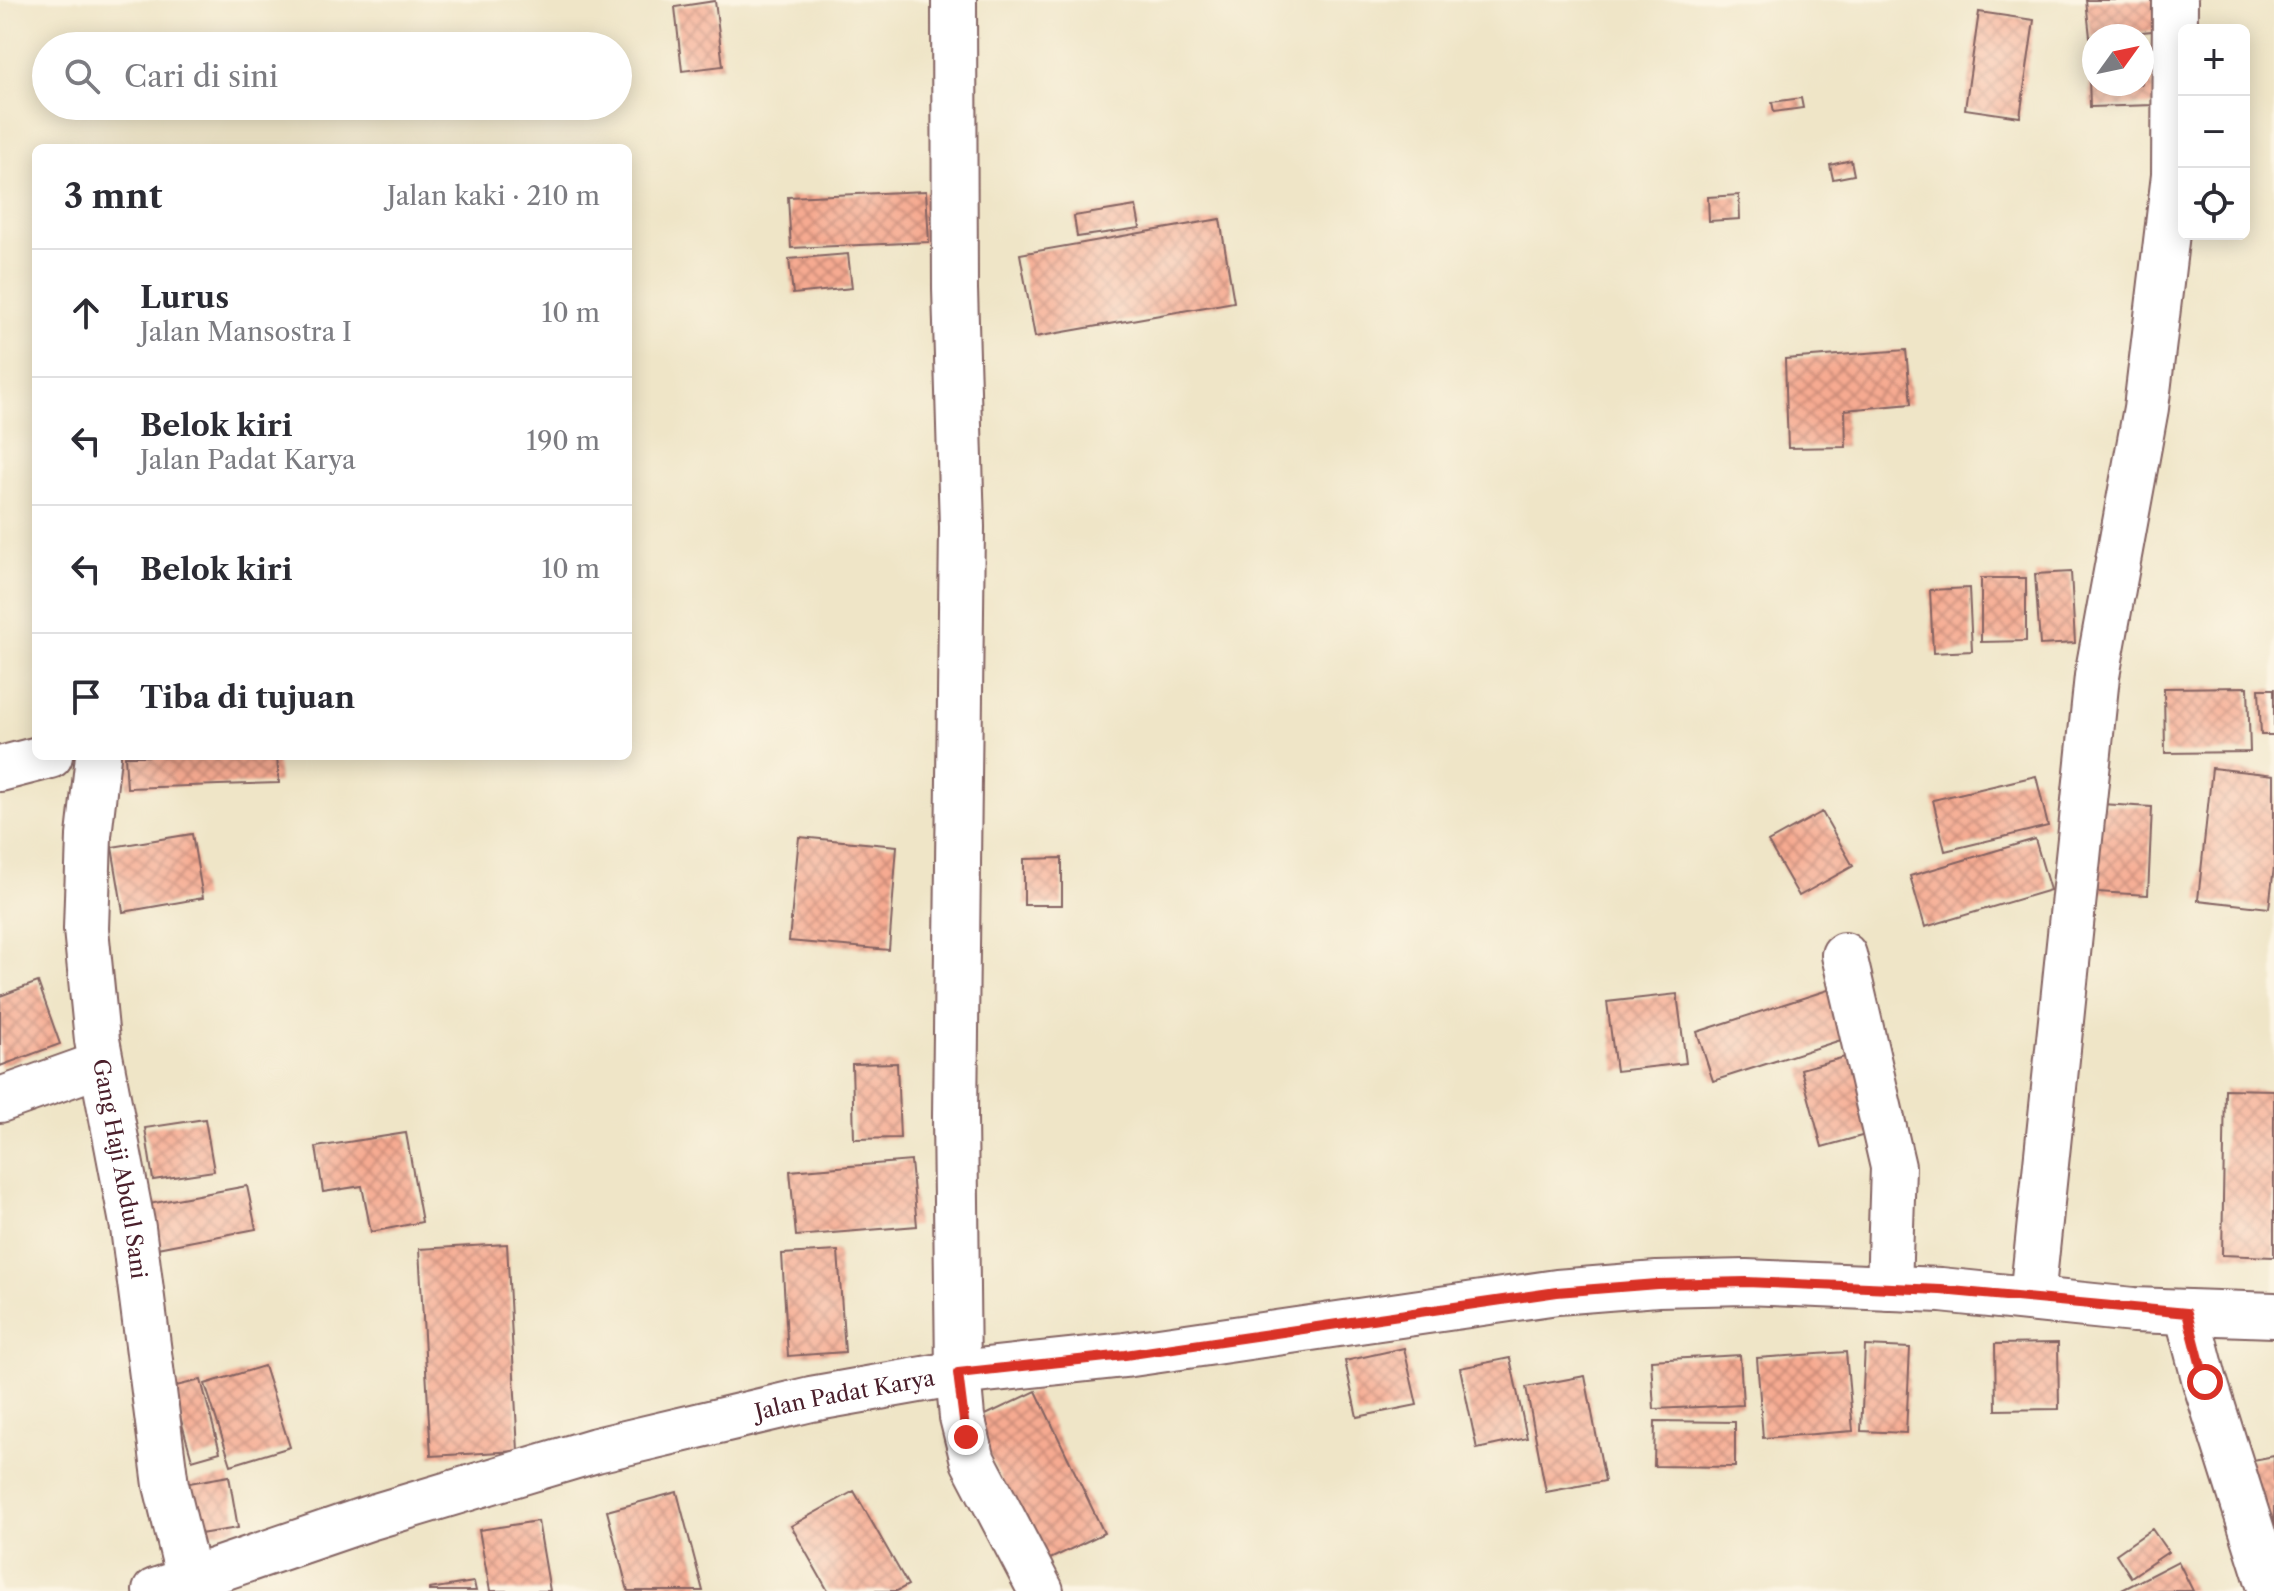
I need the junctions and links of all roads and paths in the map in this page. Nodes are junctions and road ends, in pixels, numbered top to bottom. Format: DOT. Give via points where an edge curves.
graph roads {
  1 [pos="954,0"];
  2 [pos="2175,0"];
  3 [pos="35,760"];
  4 [pos="98,760"];
  5 [pos="0,769"];
  6 [pos="1844,955"];
  7 [pos="101,1064"];
  8 [pos="0,1100"];
  9 [pos="1889,1288"];
  10 [pos="2032,1298"];
  11 [pos="2187,1313"];
  12 [pos="2274,1315"];
  13 [pos="958,1373"];
  14 [pos="172,1585"];
  15 [pos="1041,1591"];
  16 [pos="2271,1591"];
  1 -- 13 [label="street" via="962,527 955,1116"];
  2 -- 10 [label="street" via="2174,175 2146,408 2097,676"];
  3 -- 5 [label="street"];
  4 -- 7 [label="street, Gang Haji Abdul Sani" via="86,929"];
  6 -- 9 [label="street" via="1893,1167"];
  7 -- 8 [label="street"];
  7 -- 14 [label="street, Gang Haji Abdul Sani" via="133,1228 166,1485"];
  9 -- 10 [label="street, Jalan Padat Karya"];
  9 -- 13 [label="street, Jalan Padat Karya" via="1746,1282 1557,1292 1125,1355"];
  10 -- 11 [label="street, Jalan Padat Karya"];
  11 -- 12 [label="street, Jalan Padat Karya"];
  11 -- 16 [label="street"];
  13 -- 14 [label="street, Jalan Padat Karya" via="811,1399 596,1450 369,1518"];
  13 -- 15 [label="street" via="973,1461"];
}
